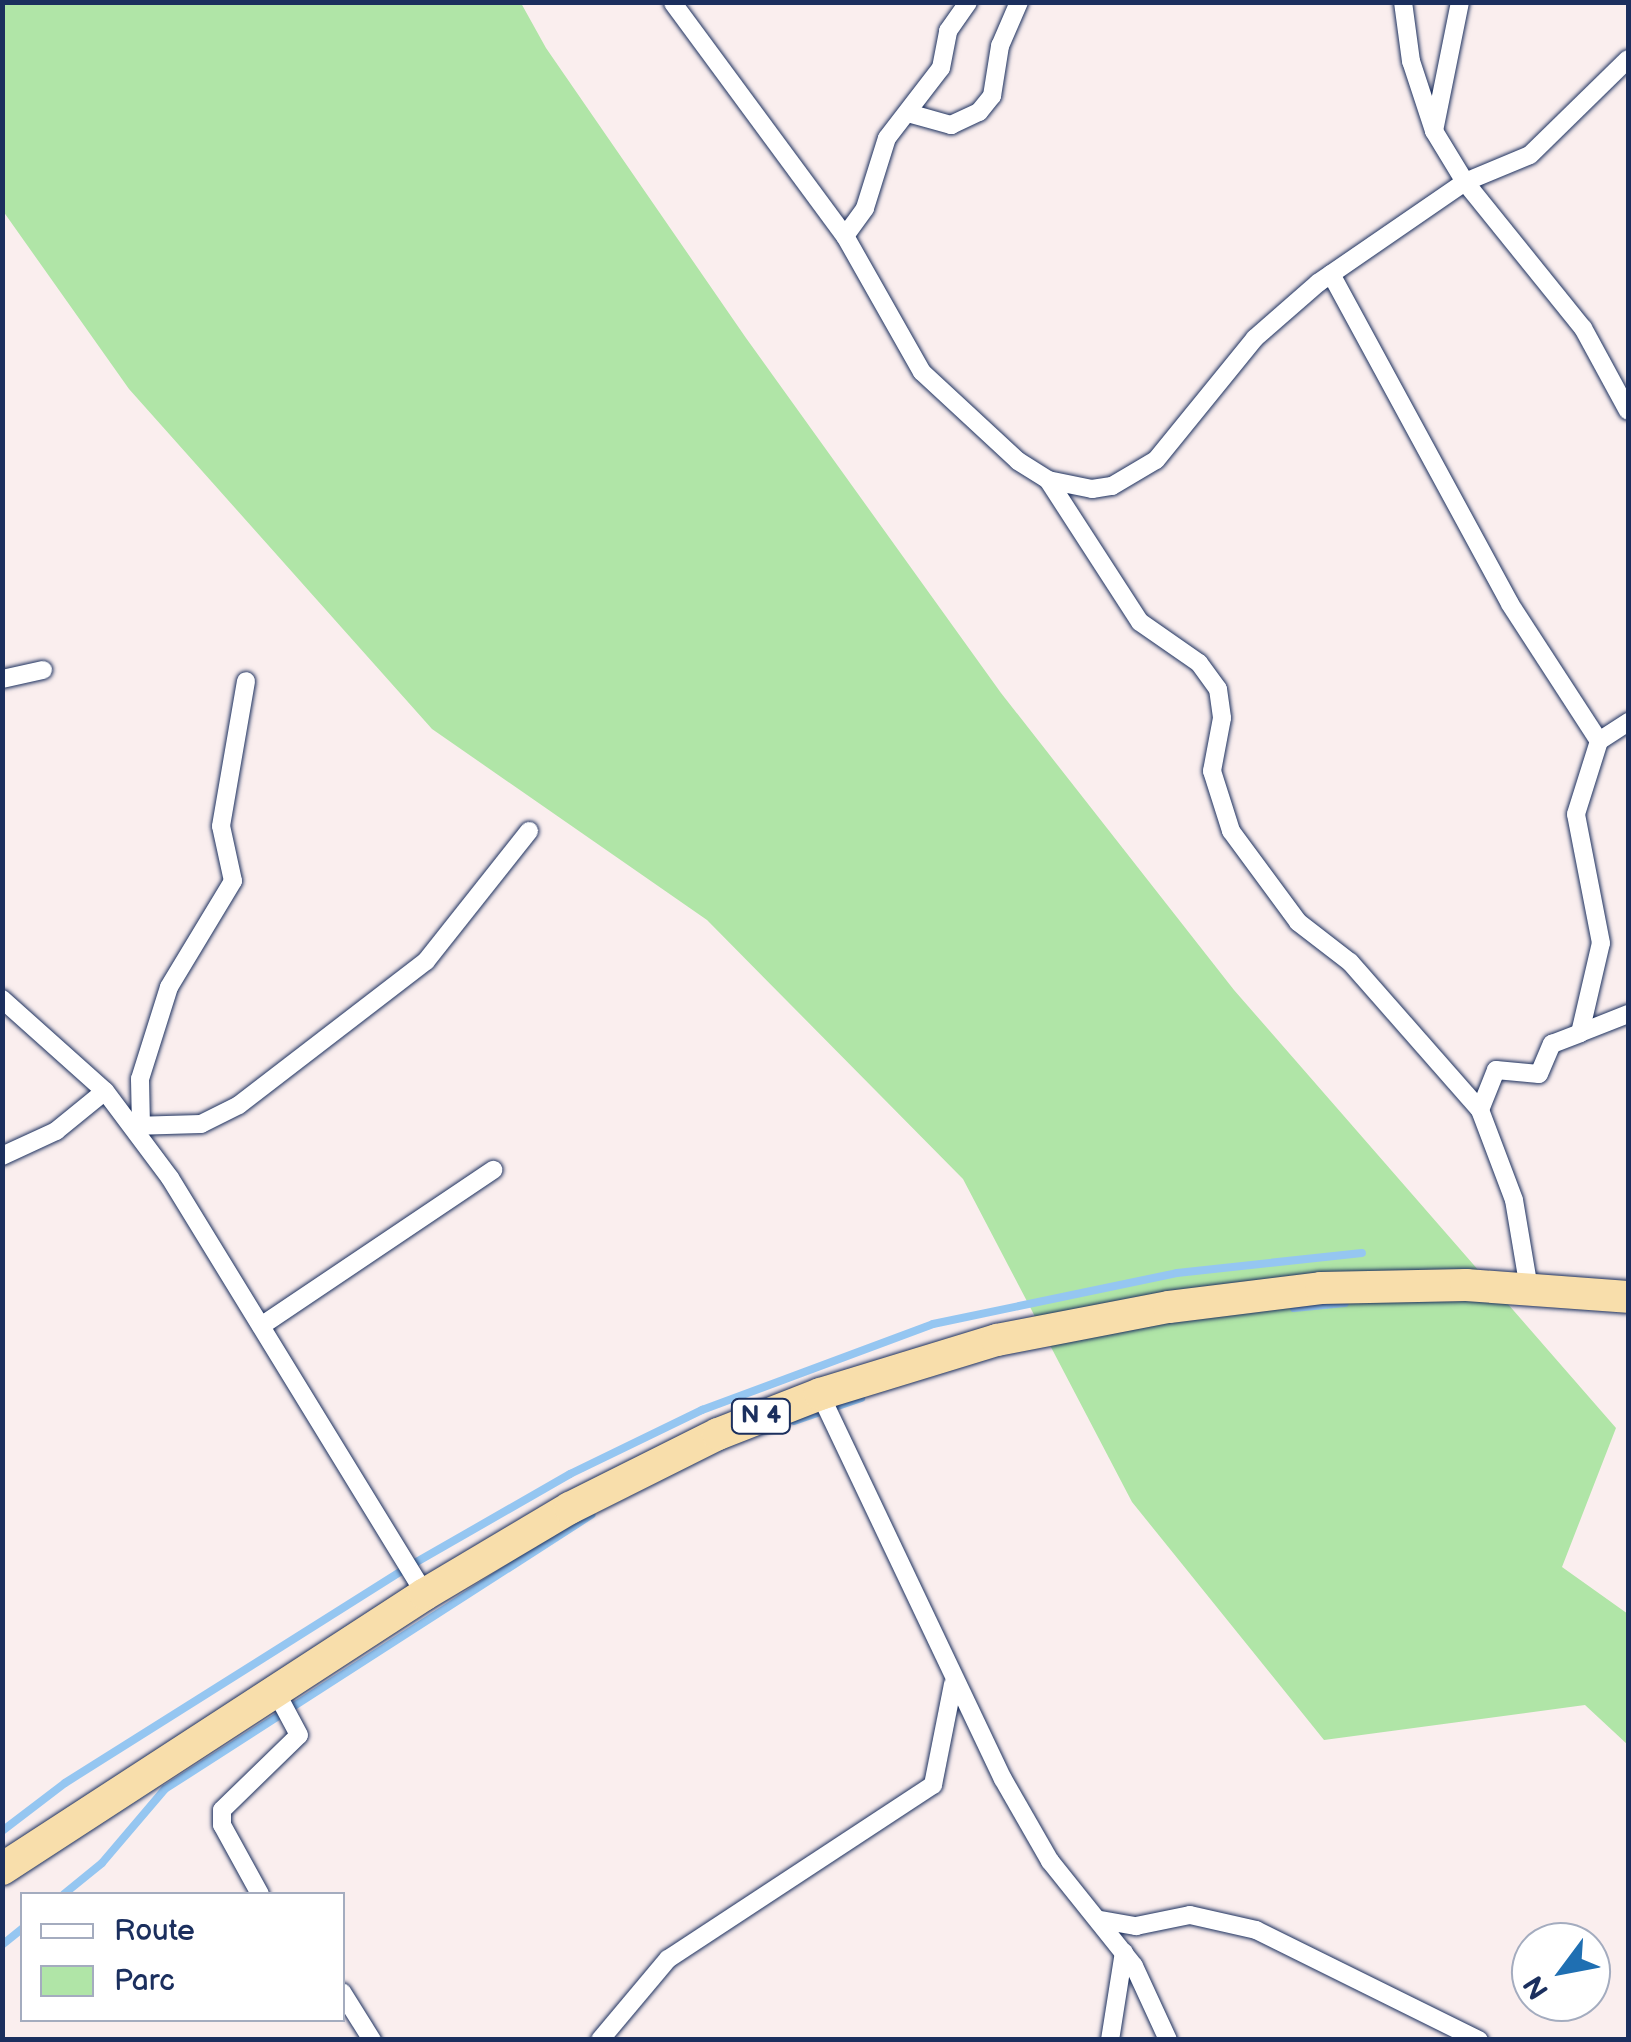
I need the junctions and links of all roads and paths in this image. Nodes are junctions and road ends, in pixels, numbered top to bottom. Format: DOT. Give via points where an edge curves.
graph roads {
  1 [pos="968,2"];
  2 [pos="1020,2"];
  3 [pos="1403,2"];
  4 [pos="1460,2"];
  5 [pos="673,3"];
  6 [pos="1628,59"];
  7 [pos="908,113"];
  8 [pos="1434,131"];
  9 [pos="1465,182"];
  10 [pos="845,236"];
  11 [pos="1331,274"];
  12 [pos="1628,411"];
  13 [pos="1048,480"];
  14 [pos="43,670"];
  15 [pos="2,679"];
  16 [pos="246,680"];
  17 [pos="1628,722"];
  18 [pos="1599,741"];
  19 [pos="529,831"];
  20 [pos="2,999"];
  21 [pos="1628,1014"];
  22 [pos="1580,1032"];
  23 [pos="105,1090"];
  24 [pos="1480,1110"];
  25 [pos="136,1126"];
  26 [pos="2,1156"];
  27 [pos="493,1170"];
  28 [pos="1530,1288"];
  29 [pos="1628,1297"];
  30 [pos="261,1326"];
  31 [pos="820,1394"];
  32 [pos="425,1594"];
  33 [pos="953,1684"];
  34 [pos="277,1694"];
  35 [pos="2,1869"];
  36 [pos="259,1892"];
  37 [pos="1101,1920"];
  38 [pos="1124,1952"];
  39 [pos="345,1997"];
  40 [pos="372,2040"];
  41 [pos="600,2040"];
  42 [pos="1110,2040"];
  43 [pos="1168,2040"];
  44 [pos="1479,2040"];
  1 -- 7 [label="street" via="948,31 941,68"];
  2 -- 7 [label="street" via="1000,46 992,96 979,112 951,124"];
  3 -- 8 [label="street" via="1417,86"];
  4 -- 8 [label="street"];
  5 -- 10 [label="street"];
  6 -- 9 [label="street" via="1530,155"];
  7 -- 10 [label="street" via="887,138 865,208"];
  8 -- 9 [label="street"];
  9 -- 11 [label="street"];
  9 -- 12 [label="street" via="1583,328"];
  10 -- 13 [label="street" via="922,372 1018,461"];
  11 -- 13 [label="street" via="1256,338 1156,460 1112,486"];
  11 -- 18 [label="street" via="1510,604"];
  13 -- 24 [label="street" via="1140,622 1199,664 1218,690 1222,718 1212,771 1230,831 1304,929 1350,962"];
  14 -- 15 [label="street"];
  16 -- 25 [label="street" via="221,826 234,881 169,987 140,1079"];
  17 -- 18 [label="street"];
  18 -- 22 [label="street" via="1576,814 1601,943"];
  19 -- 25 [label="street" via="426,961 238,1105 201,1124"];
  20 -- 23 [label="street"];
  21 -- 22 [label="street"];
  22 -- 24 [label="street" via="1552,1044 1539,1074 1496,1070"];
  23 -- 25 [label="street"];
  23 -- 26 [label="street" via="56,1131"];
  24 -- 28 [label="street" via="1514,1200"];
  25 -- 30 [label="street"];
  27 -- 30 [label="street"];
  28 -- 29 [label="highway, N 4"];
  28 -- 31 [label="highway, N 4" via="1321,1288 1170,1306 997,1340"];
  30 -- 32 [label="street"];
  31 -- 32 [label="highway, N 4" via="670,1457"];
  31 -- 33 [label="street"];
  32 -- 34 [label="highway, N 4"];
  33 -- 37 [label="street" via="1042,1849"];
  33 -- 41 [label="street" via="933,1785 668,1959"];
  34 -- 35 [label="highway, N 4"];
  34 -- 36 [label="street" via="299,1735 222,1810 222,1825"];
  37 -- 38 [label="street"];
  37 -- 44 [label="street" via="1136,1926 1190,1915 1256,1930"];
  38 -- 42 [label="street"];
  38 -- 43 [label="street"];
  39 -- 40 [label="street"];
}
